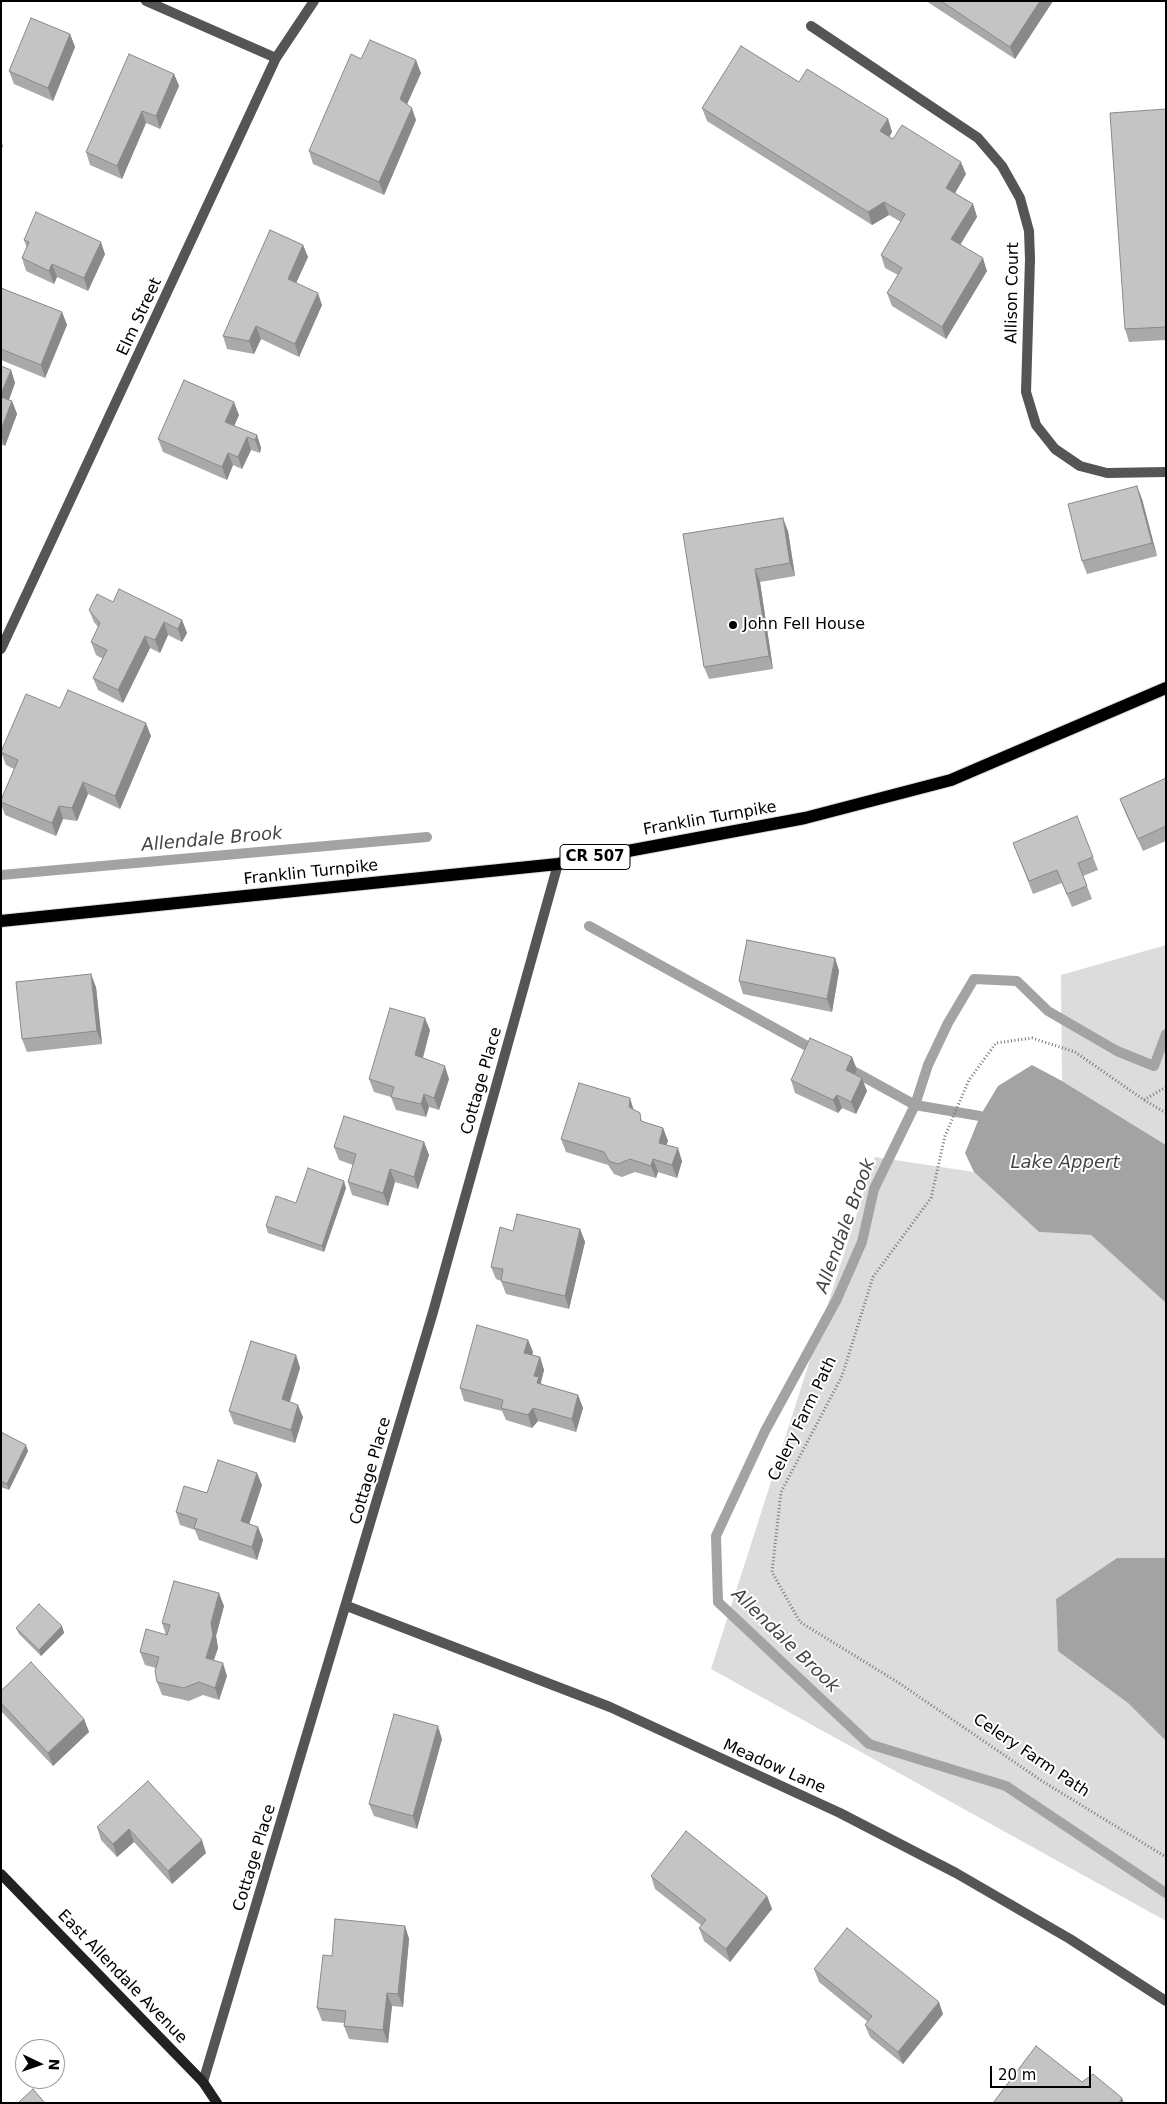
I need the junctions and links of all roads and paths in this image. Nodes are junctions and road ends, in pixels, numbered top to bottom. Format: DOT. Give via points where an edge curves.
graph roads {
  1 [pos="146,1"];
  2 [pos="314,1"];
  3 [pos="811,26"];
  4 [pos="276,58"];
  5 [pos="1166,472"];
  6 [pos="1,649"];
  7 [pos="1166,688"];
  8 [pos="558,864"];
  9 [pos="1,921"];
  10 [pos="1166,1087"];
  11 [pos="1144,1100"];
  12 [pos="1166,1113"];
  13 [pos="347,1606"];
  14 [pos="1166,1857"];
  15 [pos="1,1874"];
  16 [pos="1166,2001"];
  17 [pos="203,2082"];
  18 [pos="217,2103"];
  1 -- 4 [label="street"];
  2 -- 4 [label="street, Elm Street"];
  3 -- 5 [label="street, Allison Court" via="978,138 1002,166 1020,198 1029,231 1026,392 1036,424 1054,449 1080,466 1107,473"];
  4 -- 6 [label="street, Elm Street"];
  7 -- 8 [label="main road, Franklin Turnpike / CR 507" via="951,780 805,818"];
  8 -- 9 [label="main road, Franklin Turnpike / CR 507"];
  8 -- 13 [label="street, Cottage Place" via="436,1303"];
  10 -- 11 [label="path"];
  11 -- 12 [label="path, Celery Farm Path"];
  11 -- 14 [label="path, Celery Farm Path" via="1075,1052 1032,1038 996,1043 969,1080 948,1131 931,1198 873,1277 842,1376 781,1492 772,1572 800,1622 899,1683 1042,1781"];
  13 -- 16 [label="street, Meadow Lane" via="610,1707 840,1813 956,1873 1070,1938"];
  13 -- 17 [label="street, Cottage Place"];
  15 -- 17 [label="main road, East Allendale Avenue"];
  17 -- 18 [label="main road, East Allendale Avenue"];
}
